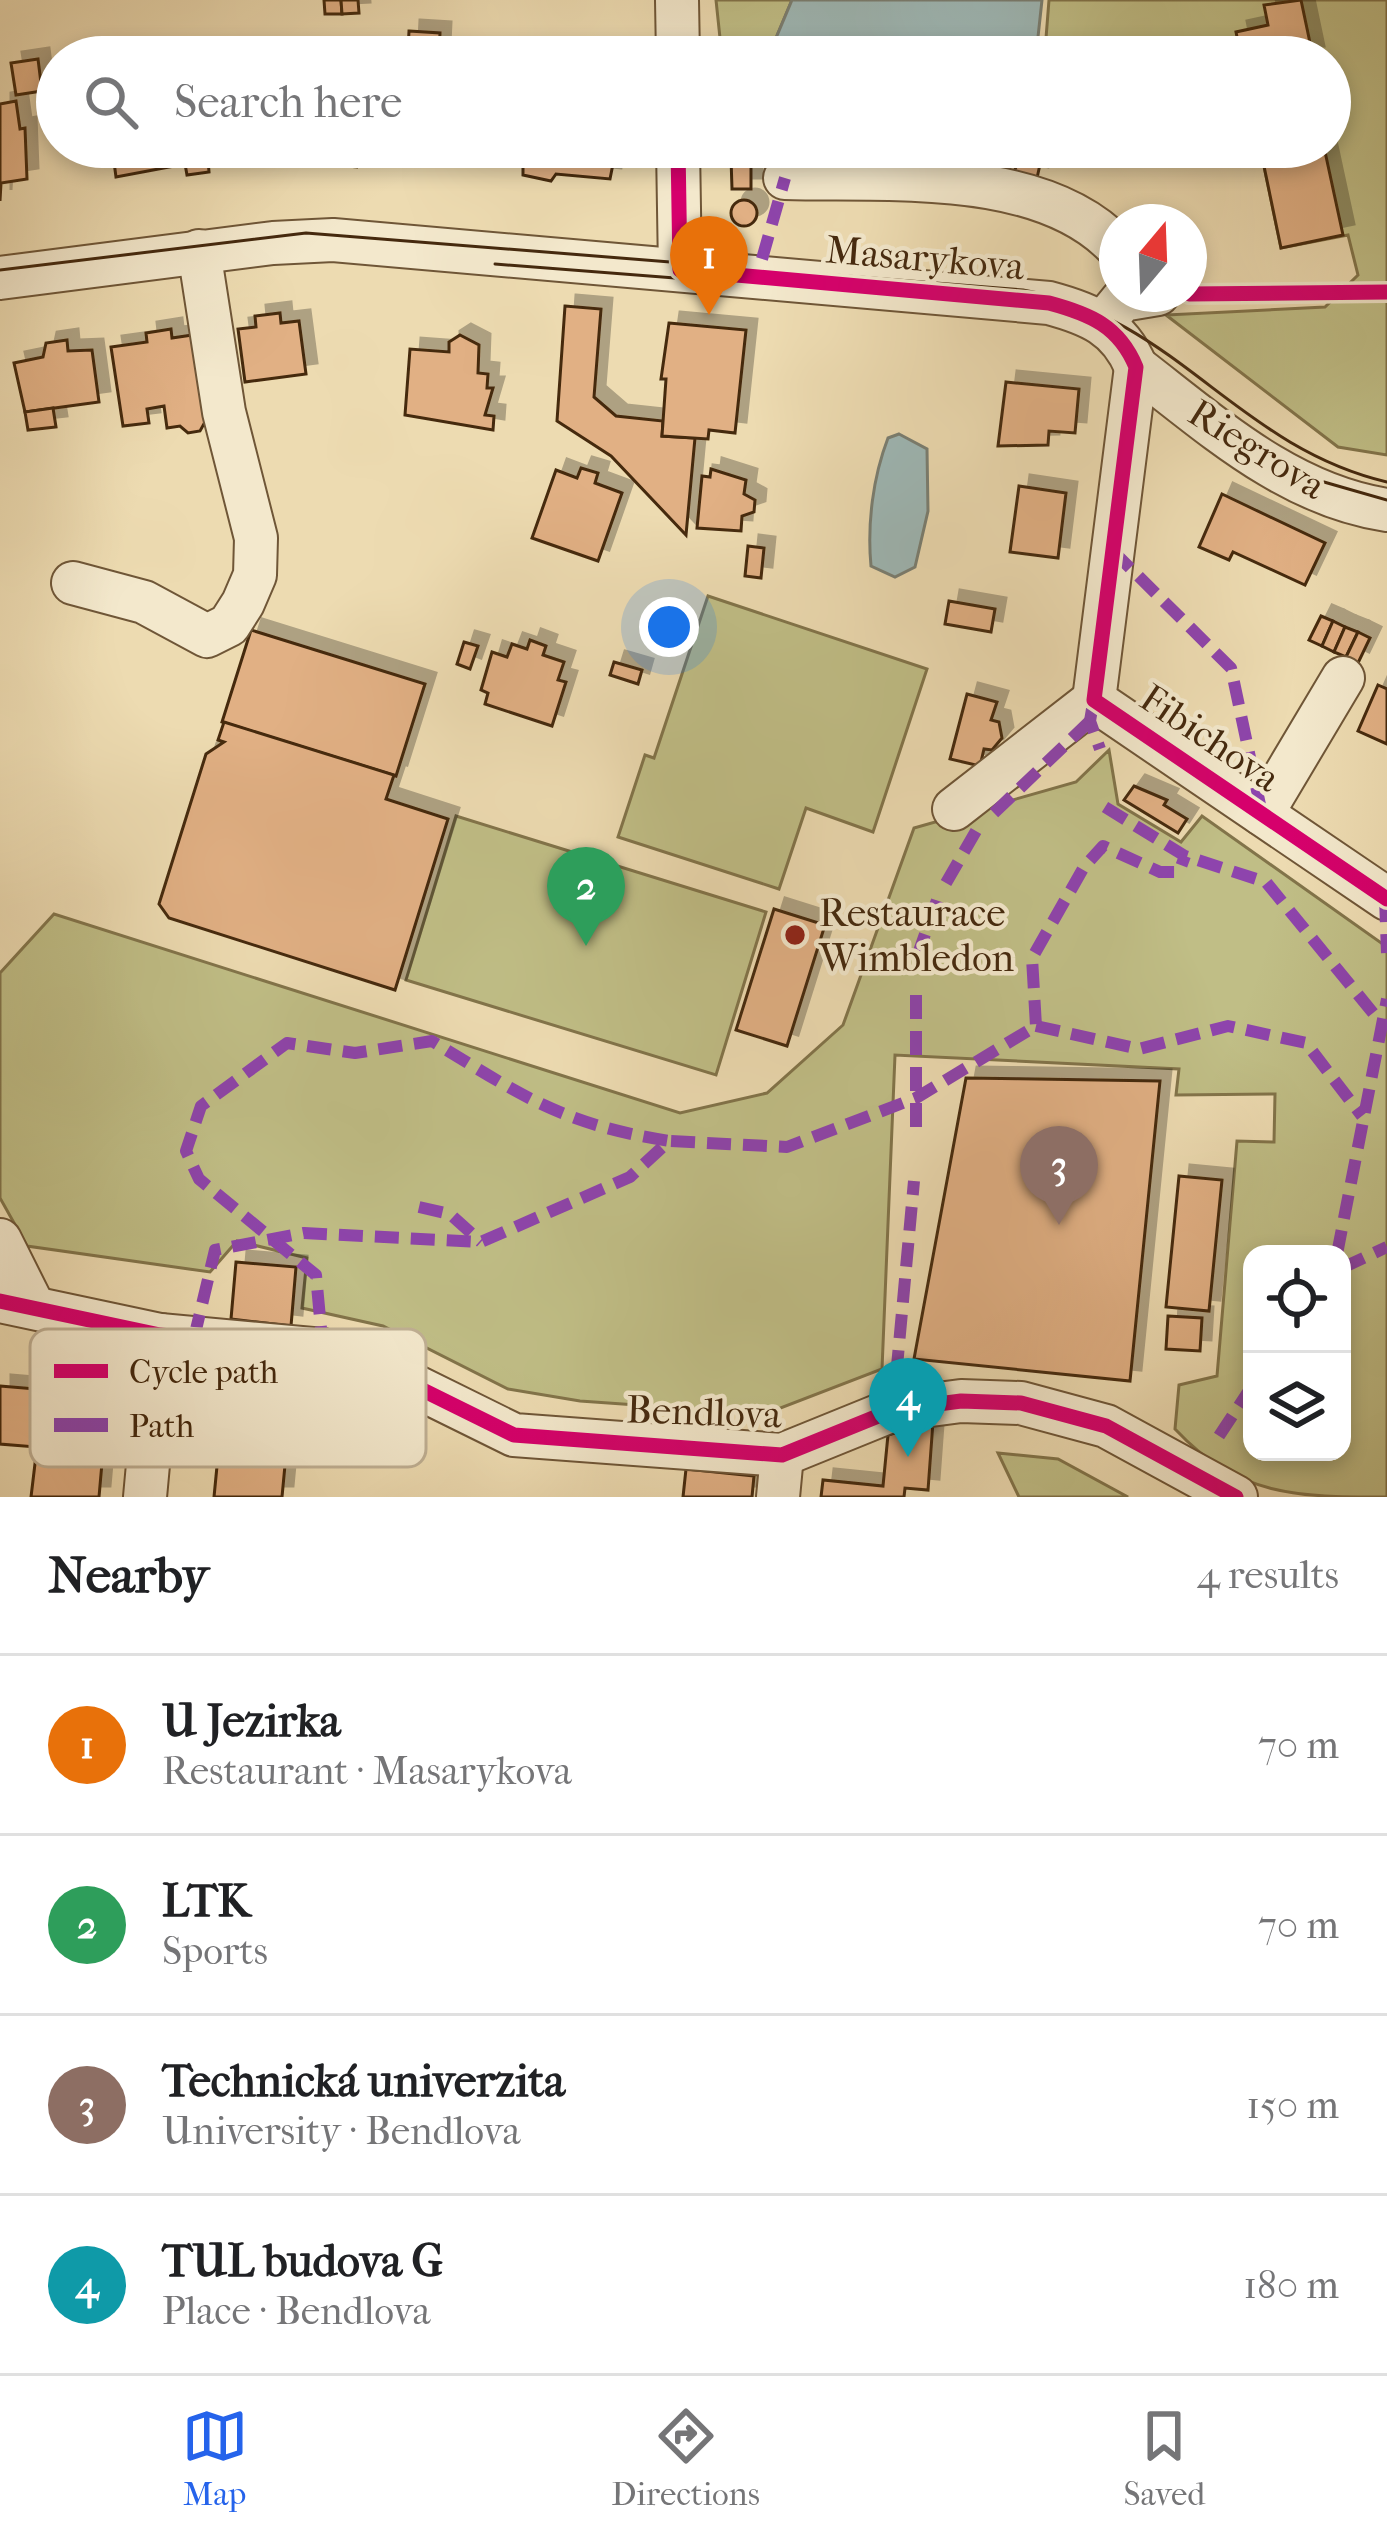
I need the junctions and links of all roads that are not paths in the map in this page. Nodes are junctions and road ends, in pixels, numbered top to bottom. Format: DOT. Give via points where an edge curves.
graph roads {
  1 [pos="677,0"];
  2 [pos="677,36"];
  3 [pos="678,168"];
  4 [pos="785,178"];
  5 [pos="1099,236"];
  6 [pos="199,251"];
  7 [pos="680,270"];
  8 [pos="0,278"];
  9 [pos="1112,312"];
  10 [pos="1104,322"];
  11 [pos="1136,367"];
  12 [pos="1387,510"];
  13 [pos="73,583"];
  14 [pos="1342,678"];
  15 [pos="1094,700"];
  16 [pos="954,809"];
  17 [pos="1262,814"];
  18 [pos="1387,899"];
  19 [pos="0,1240"];
  20 [pos="16,1302"];
  21 [pos="134,1329"];
  22 [pos="426,1392"];
  23 [pos="148,1467"];
  24 [pos="780,1476"];
  25 [pos="145,1497"];
  26 [pos="1236,1497"];
  1 -- 2 [label="street"];
  3 -- 7 [label="street"];
  4 -- 5 [label="street" via="969,182 1057,209"];
  6 -- 7 [label="street, Masarykova" via="333,240"];
  6 -- 8 [label="street, Masarykova"];
  6 -- 13 [label="street" via="224,412 256,538 255,575 230,626 207,636 144,602"];
  7 -- 10 [label="street, Masarykova" via="1012,298"];
  9 -- 10 [label="street"];
  10 -- 11 [label="street"];
  11 -- 12 [label="street, Riegrova" via="1287,477"];
  11 -- 15 [label="street, Fibichova"];
  14 -- 17 [label="street"];
  15 -- 16 [label="street, Fibichova"];
  15 -- 17 [label="street, Fibichova"];
  17 -- 18 [label="street, Fibichova"];
  19 -- 20 [label="street"];
  20 -- 21 [label="street, Bendlova"];
  22 -- 24 [label="street, Bendlova" via="514,1435"];
  23 -- 25 [label="street"];
  24 -- 26 [label="street, Bendlova" via="893,1410 1021,1403 1106,1426"];
}
